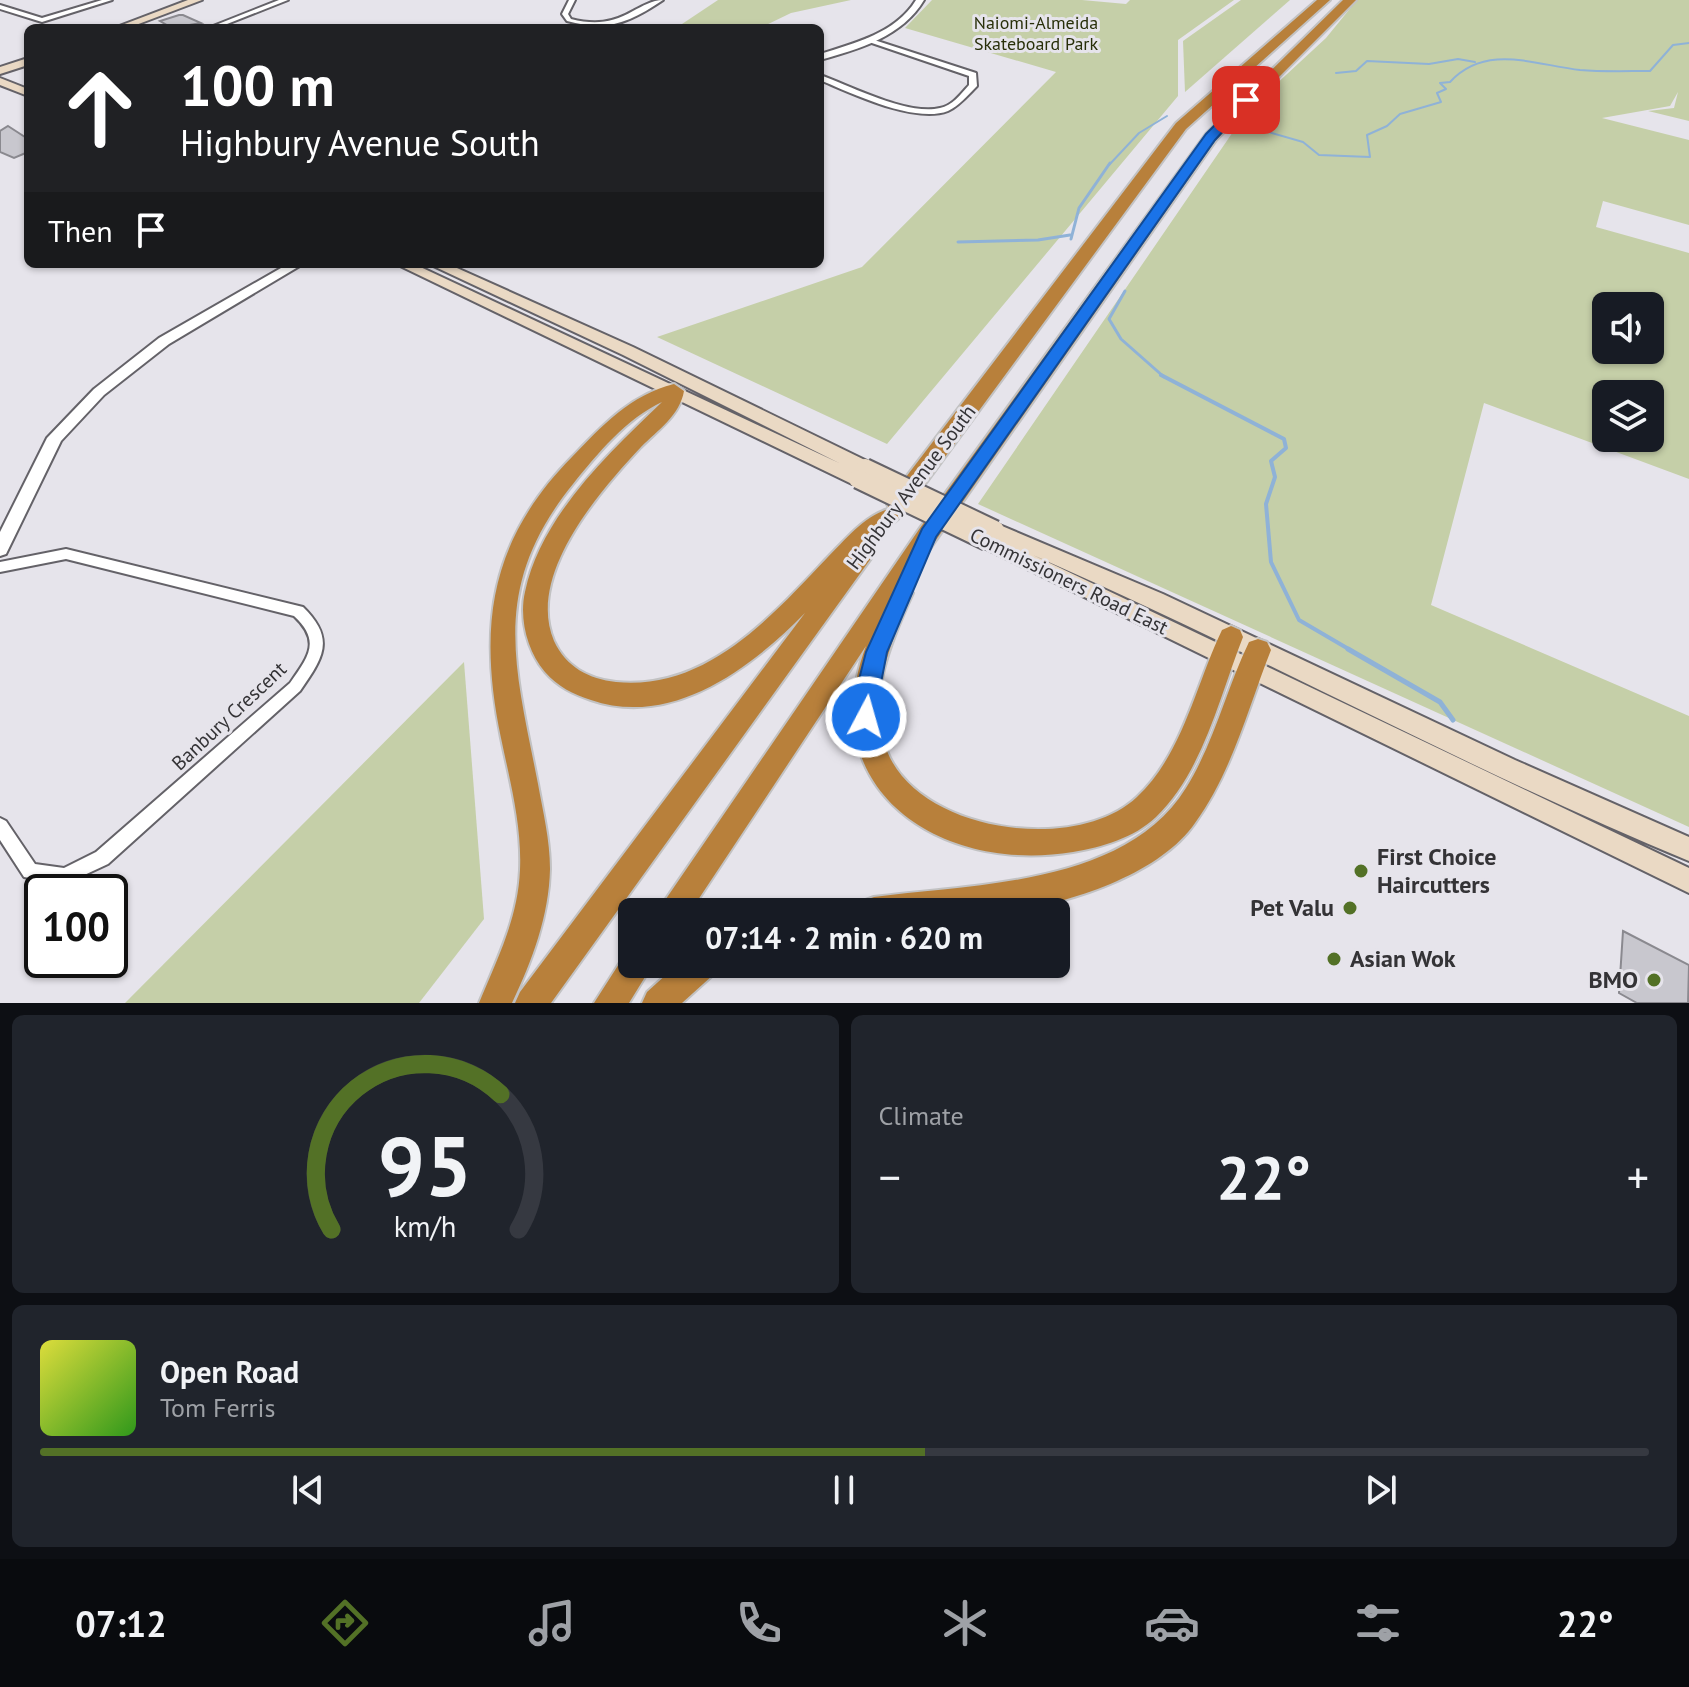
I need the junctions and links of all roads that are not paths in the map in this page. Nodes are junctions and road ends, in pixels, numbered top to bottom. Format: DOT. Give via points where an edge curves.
graph roads {
  1 [pos="109,0"];
  2 [pos="197,0"];
  3 [pos="250,0"];
  4 [pos="285,0"];
  5 [pos="572,0"];
  6 [pos="660,0"];
  7 [pos="920,0"];
  8 [pos="1324,0"];
  9 [pos="1350,0"];
  10 [pos="268,6"];
  11 [pos="0,7"];
  12 [pos="130,24"];
  13 [pos="221,24"];
  14 [pos="587,24"];
  15 [pos="616,24"];
  16 [pos="868,40"];
  17 [pos="824,56"];
  18 [pos="24,61"];
  19 [pos="0,63"];
  20 [pos="24,63"];
  21 [pos="1,76"];
  22 [pos="824,78"];
  23 [pos="24,81"];
  24 [pos="24,90"];
  25 [pos="290,268"];
  26 [pos="412,268"];
  27 [pos="444,268"];
  28 [pos="680,385"];
  29 [pos="888,518"];
  30 [pos="928,534"];
  31 [pos="0,549"];
  32 [pos="0,567"];
  33 [pos="1227,646"];
  34 [pos="1254,659"];
  35 [pos="0,826"];
  36 [pos="1689,849"];
  37 [pos="1689,881"];
  38 [pos="681,898"];
  39 [pos="971,898"];
  40 [pos="627,978"];
  41 [pos="686,978"];
  42 [pos="495,1003"];
  43 [pos="531,1003"];
  44 [pos="610,1003"];
  45 [pos="658,1003"];
  1 -- 11 [label="street" via="42,20"];
  2 -- 12 [label="main road"];
  3 -- 10 [label="street"];
  4 -- 10 [label="street"];
  5 -- 14 [label="street" via="565,14"];
  6 -- 15 [label="street"];
  7 -- 16 [label="street" via="897,25"];
  8 -- 29 [label="highway, Highbury Avenue South" via="1181,126"];
  9 -- 30 [label="highway, Highbury Avenue South" via="1211,137"];
  10 -- 13 [label="street"];
  16 -- 17 [label="street"];
  16 -- 22 [label="street" via="973,75 973,86 950,108 937,112 918,111"];
  18 -- 19 [label="main road"];
  20 -- 21 [label="main road"];
  21 -- 23 [label="main road"];
  21 -- 24 [label="main road"];
  25 -- 31 [label="street" via="164,341 99,392 55,438"];
  26 -- 28 [label="main road, Commissioners Road East"];
  27 -- 28 [label="main road, Commissioners Road East"];
  28 -- 29 [label="highway" via="672,404 612,465 572,517 536,592 536,638 577,684 610,694 648,694 721,669"];
  28 -- 33 [label="main road, Commissioners Road East, bridge"];
  28 -- 42 [label="highway" via="652,396 565,478 542,508 505,593 500,637 504,682 534,838 535,880 510,974"];
  29 -- 43 [label="highway, Highbury Avenue South"];
  30 -- 33 [label="highway" via="876,652 866,717 884,773 914,808 938,823 992,842 1017,844 1109,830 1137,814 1170,774"];
  30 -- 38 [label="highway, Highbury Avenue South"];
  32 -- 35 [label="street, Banbury Crescent" via="66,554 298,611 318,634 316,657 295,687 102,858 65,876 30,871"];
  33 -- 34 [label="main road, Commissioners Road East"];
  34 -- 36 [label="main road, Commissioners Road East"];
  34 -- 37 [label="main road, Commissioners Road East"];
  34 -- 39 [label="highway" via="1193,802 1172,831 1128,863 1068,884"];
  40 -- 44 [label="highway"];
  41 -- 45 [label="highway"];
}
